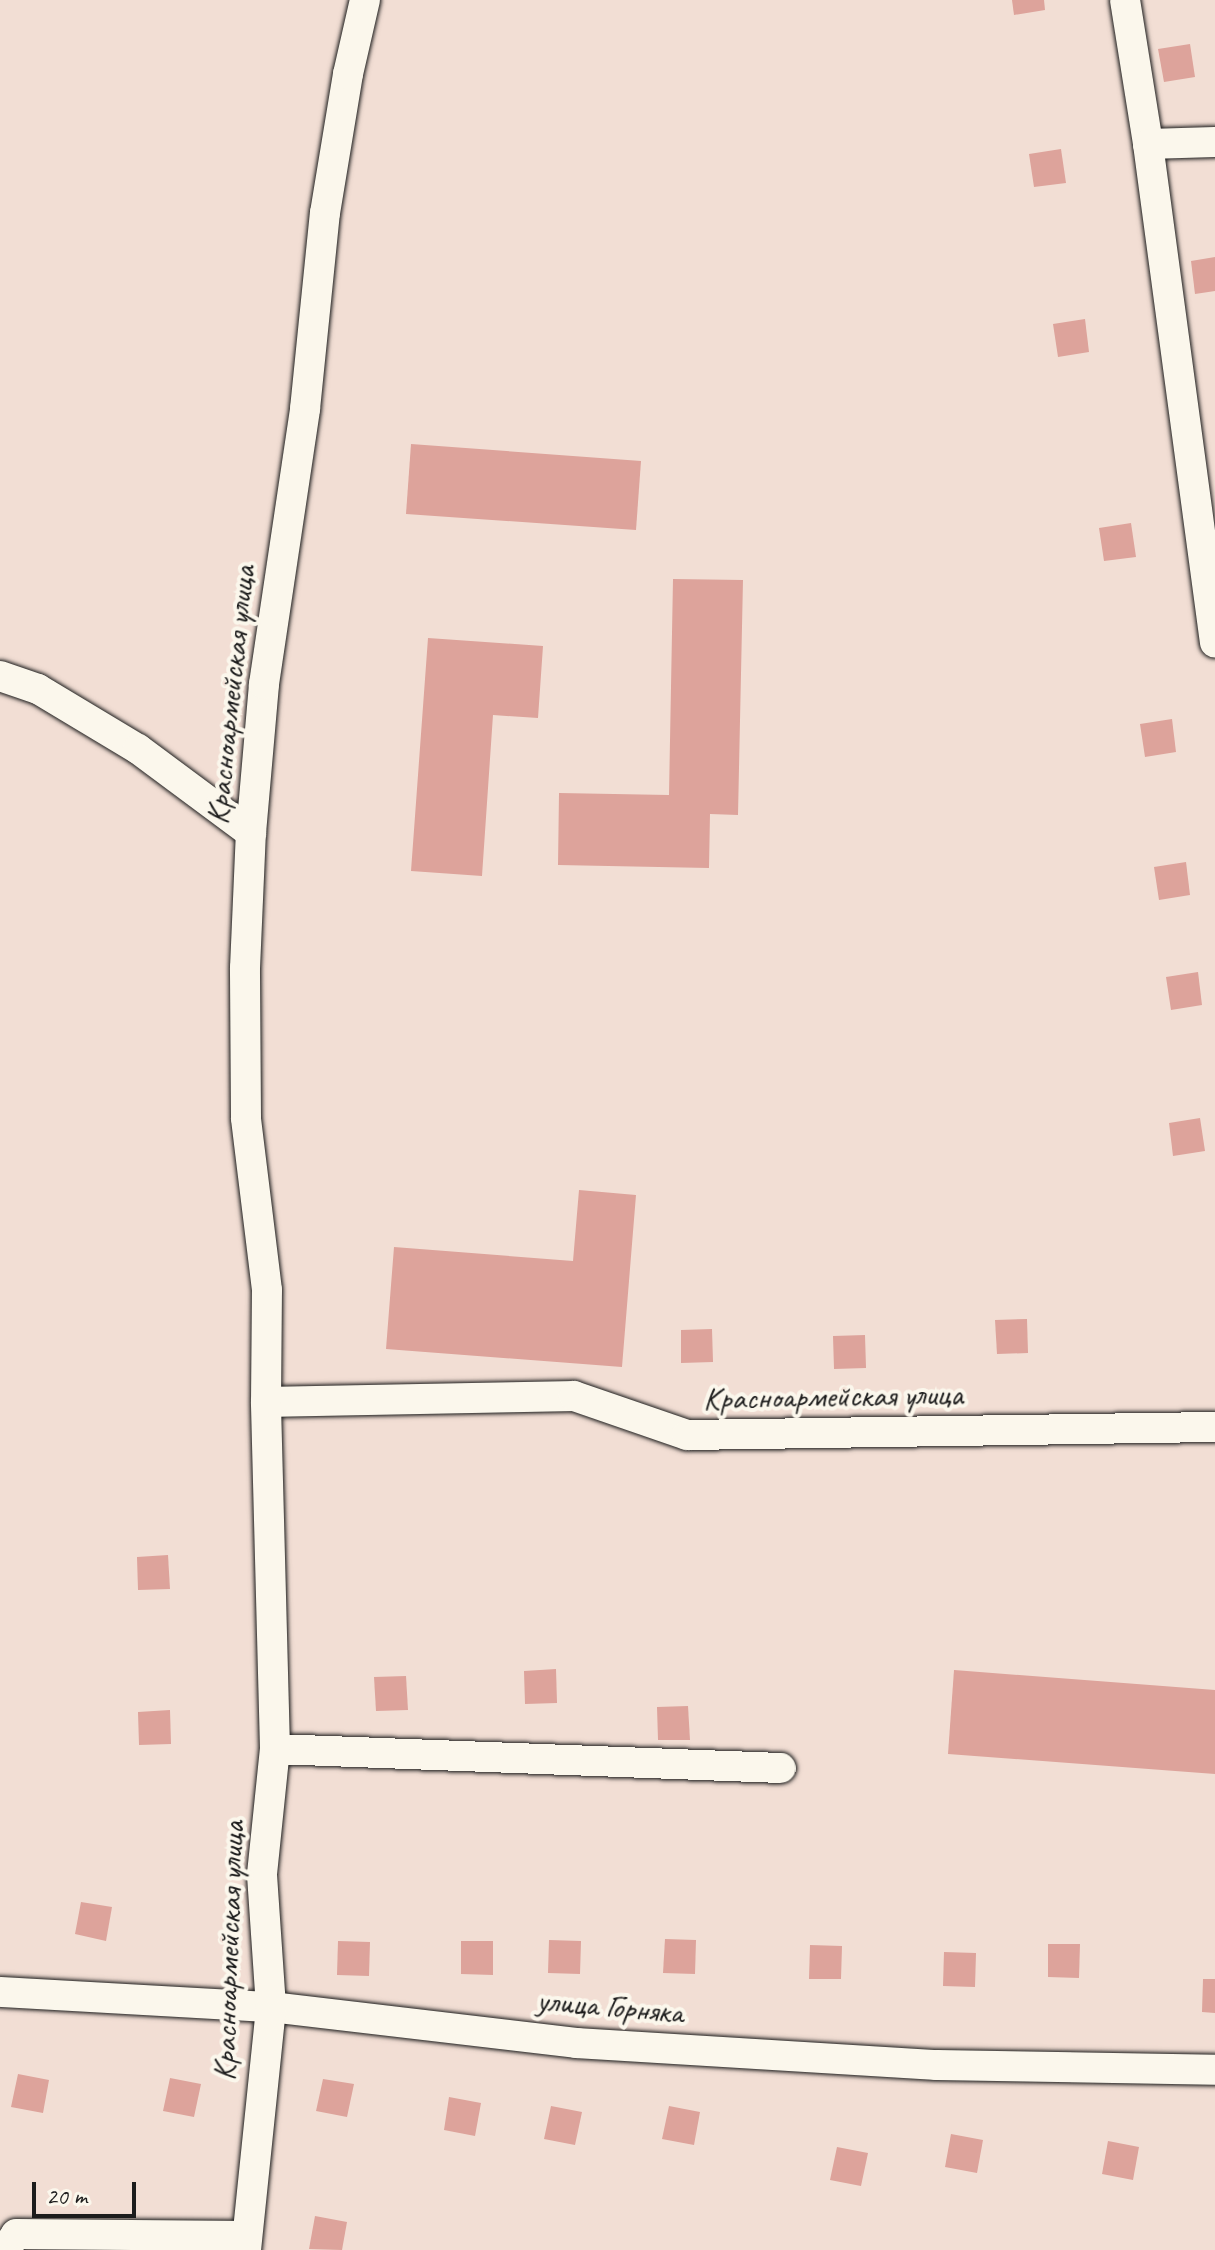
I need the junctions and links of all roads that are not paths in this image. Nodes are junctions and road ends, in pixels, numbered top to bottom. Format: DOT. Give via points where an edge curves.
graph roads {
  1 [pos="365,0"];
  2 [pos="1125,0"];
  3 [pos="1215,142"];
  4 [pos="1148,144"];
  5 [pos="1215,643"];
  6 [pos="0,676"];
  7 [pos="251,833"];
  8 [pos="266,1402"];
  9 [pos="1215,1427"];
  10 [pos="275,1749"];
  11 [pos="781,1768"];
  12 [pos="0,1992"];
  13 [pos="271,2007"];
  14 [pos="1215,2070"];
  15 [pos="247,2243"];
  16 [pos="5,2250"];
  1 -- 7 [label="street, Красноармейская улица" via="325,213 305,409 264,684"];
  2 -- 4 [label="street"];
  3 -- 4 [label="street"];
  4 -- 5 [label="street"];
  6 -- 7 [label="street" via="38,689 138,749"];
  7 -- 8 [label="street, Красноармейская улица" via="246,1118 267,1290"];
  8 -- 9 [label="street, Красноармейская улица" via="574,1396 687,1435"];
  8 -- 10 [label="street, Красноармейская улица"];
  10 -- 11 [label="street"];
  10 -- 13 [label="street, Красноармейская улица" via="262,1874"];
  12 -- 13 [label="street, улица Горняка"];
  13 -- 14 [label="street, улица Горняка" via="576,2043 937,2065"];
  13 -- 15 [label="street, Красноармейская улица"];
  15 -- 16 [label="street" via="16,2234"];
}
